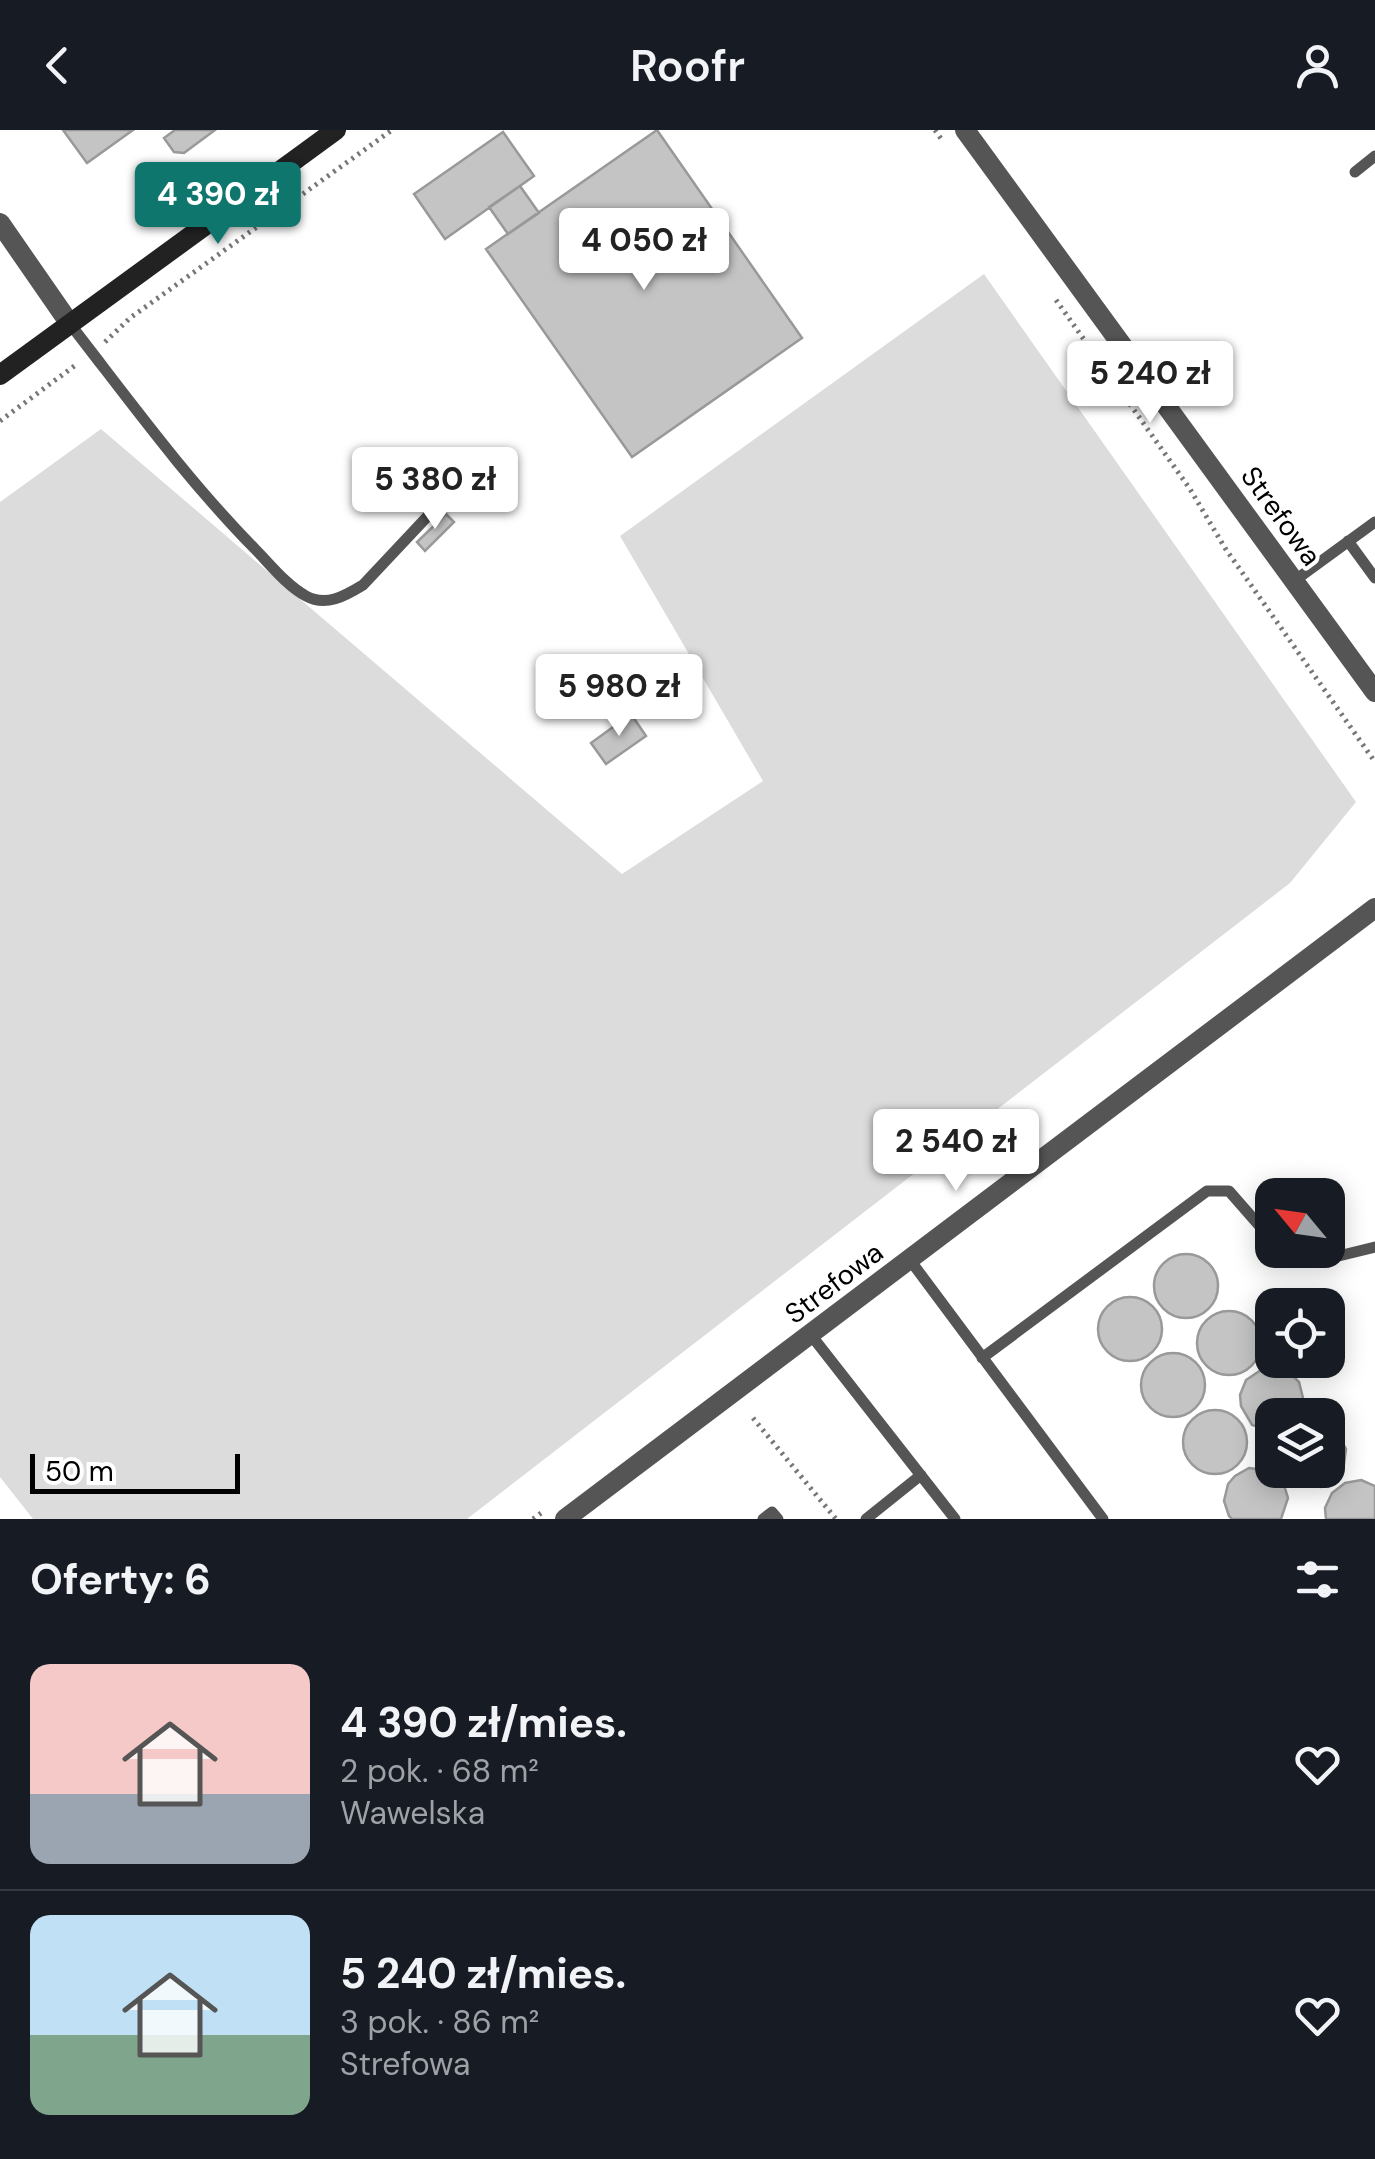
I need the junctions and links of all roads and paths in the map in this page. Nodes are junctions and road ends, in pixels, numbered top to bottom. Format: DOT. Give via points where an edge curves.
graph roads {
  1 [pos="336,130"];
  2 [pos="392,130"];
  3 [pos="935,130"];
  4 [pos="965,130"];
  5 [pos="946,145"];
  6 [pos="1375,156"];
  7 [pos="1354,172"];
  8 [pos="0,223"];
  9 [pos="1045,285"];
  10 [pos="70,324"];
  11 [pos="92,353"];
  12 [pos="0,375"];
  13 [pos="0,421"];
  14 [pos="472,469"];
  15 [pos="1375,522"];
  16 [pos="1348,542"];
  17 [pos="1375,578"];
  18 [pos="1294,580"];
  19 [pos="1375,692"];
  20 [pos="1375,762"];
  21 [pos="1375,908"];
  22 [pos="1255,1220"];
  23 [pos="1375,1247"];
  24 [pos="1345,1254"];
  25 [pos="910,1260"];
  26 [pos="811,1334"];
  27 [pos="982,1358"];
  28 [pos="753,1418"];
  29 [pos="921,1475"];
  30 [pos="565,1519"];
  31 [pos="763,1519"];
  32 [pos="778,1519"];
  33 [pos="836,1519"];
  34 [pos="866,1519"];
  35 [pos="955,1519"];
  36 [pos="1103,1519"];
  1 -- 10 [label="street"];
  2 -- 11 [label="path" via="130,318"];
  3 -- 5 [label="path"];
  4 -- 18 [label="street, Strefowa"];
  6 -- 7 [label="lane"];
  8 -- 10 [label="street"];
  9 -- 20 [label="path"];
  10 -- 11 [label="lane"];
  10 -- 12 [label="street"];
  11 -- 13 [label="path"];
  11 -- 14 [label="lane" via="209,502 307,597 342,598 362,585"];
  15 -- 16 [label="lane"];
  16 -- 17 [label="lane"];
  16 -- 18 [label="lane"];
  18 -- 19 [label="street, Strefowa"];
  21 -- 25 [label="street, Strefowa"];
  22 -- 27 [label="lane" via="1229,1190 1206,1191"];
  23 -- 24 [label="lane"];
  25 -- 26 [label="street, Strefowa"];
  25 -- 27 [label="lane"];
  26 -- 29 [label="lane"];
  26 -- 30 [label="street, Strefowa"];
  27 -- 36 [label="lane"];
  28 -- 33 [label="path"];
  29 -- 34 [label="lane"];
  29 -- 35 [label="lane"];
  31 -- 32 [label="lane" via="772,1512"];
}
